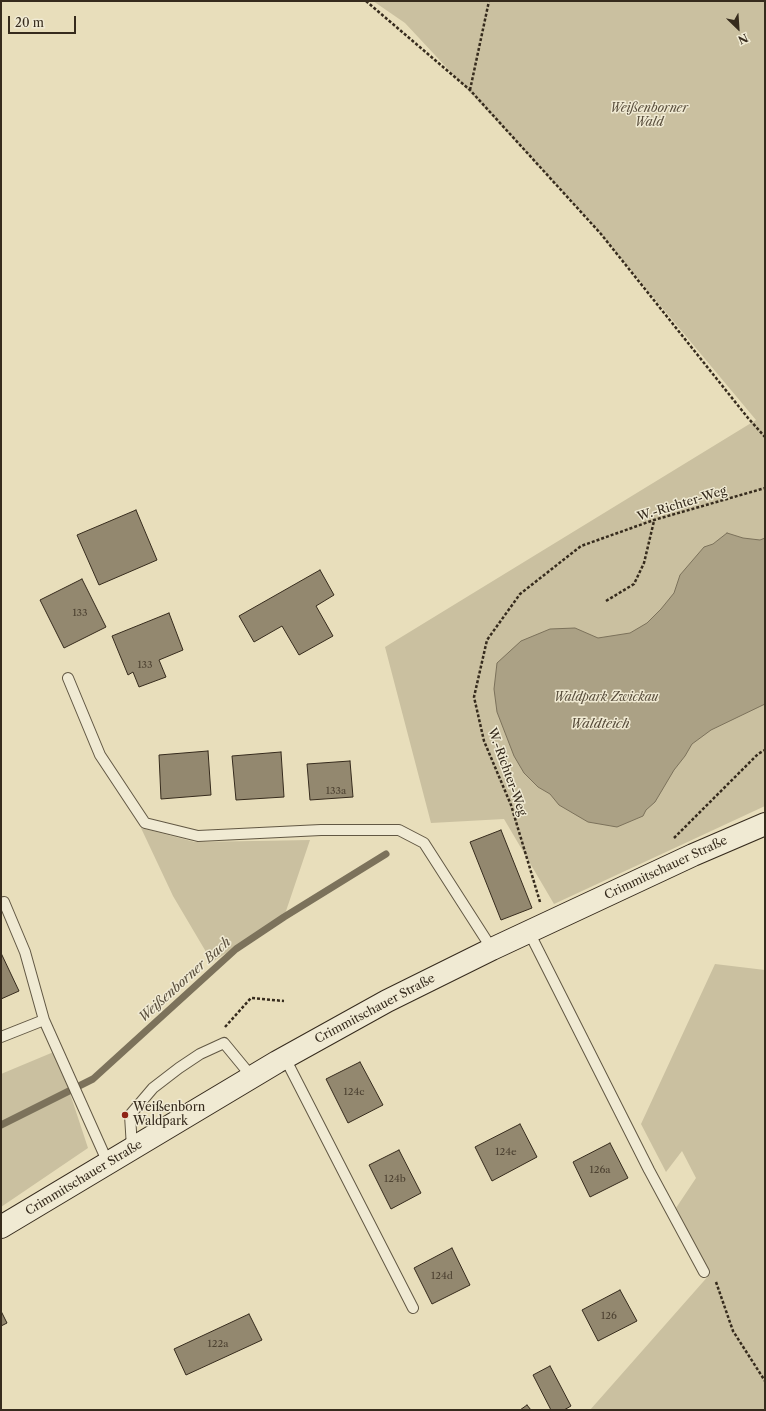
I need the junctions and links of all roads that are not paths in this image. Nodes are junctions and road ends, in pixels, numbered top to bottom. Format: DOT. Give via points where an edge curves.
graph roads {
  1 [pos="68,678"];
  2 [pos="765,824"];
  3 [pos="1,903"];
  4 [pos="538,927"];
  5 [pos="492,948"];
  6 [pos="44,1020"];
  7 [pos="1,1037"];
  8 [pos="285,1058"];
  9 [pos="252,1077"];
  10 [pos="132,1149"];
  11 [pos="108,1163"];
  12 [pos="1,1226"];
  13 [pos="704,1272"];
  14 [pos="413,1308"];
  1 -- 5 [label="lane" via="100,755 145,823 198,836 321,830 399,830 424,843"];
  2 -- 4 [label="main road, Crimmitschauer Straße"];
  3 -- 6 [label="lane" via="4,902 25,952"];
  4 -- 5 [label="main road, Crimmitschauer Straße"];
  4 -- 13 [label="lane" via="649,1170"];
  5 -- 8 [label="main road, Crimmitschauer Straße" via="387,1001"];
  6 -- 7 [label="lane"];
  6 -- 11 [label="lane"];
  8 -- 9 [label="main road, Crimmitschauer Straße"];
  8 -- 14 [label="lane"];
  9 -- 10 [label="main road, Crimmitschauer Straße"];
  9 -- 10 [label="lane" via="224,1043 200,1054 153,1088 130,1115"];
  10 -- 11 [label="main road, Crimmitschauer Straße"];
  11 -- 12 [label="main road, Crimmitschauer Straße"];
}
